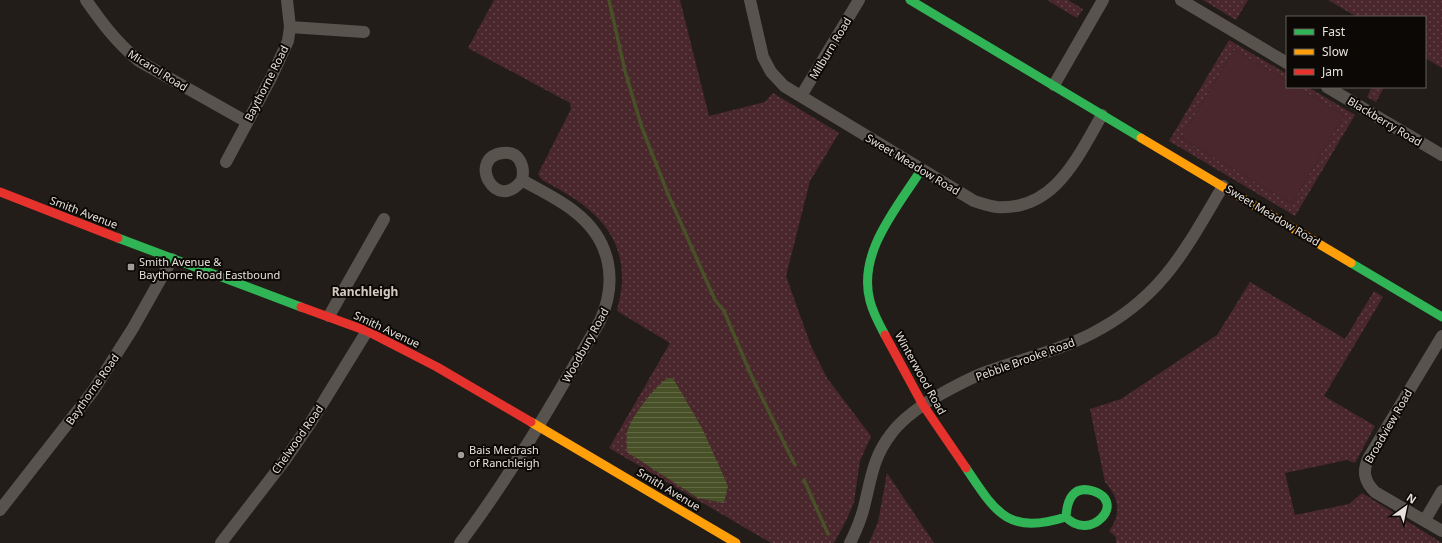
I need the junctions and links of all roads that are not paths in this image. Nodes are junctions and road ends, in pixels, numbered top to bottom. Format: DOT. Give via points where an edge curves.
graph roads {
  1 [pos="86,0"];
  2 [pos="287,0"];
  3 [pos="750,0"];
  4 [pos="859,0"];
  5 [pos="910,0"];
  6 [pos="1104,0"];
  7 [pos="1180,0"];
  8 [pos="290,27"];
  9 [pos="364,32"];
  10 [pos="1286,62"];
  11 [pos="1054,85"];
  12 [pos="1329,88"];
  13 [pos="801,96"];
  14 [pos="1102,115"];
  15 [pos="247,122"];
  16 [pos="1442,155"];
  17 [pos="226,162"];
  18 [pos="920,170"];
  19 [pos="522,180"];
  20 [pos="1223,186"];
  21 [pos="0,192"];
  22 [pos="384,219"];
  23 [pos="172,259"];
  24 [pos="329,316"];
  25 [pos="1442,317"];
  26 [pos="367,331"];
  27 [pos="1442,336"];
  28 [pos="923,405"];
  29 [pos="539,426"];
  30 [pos="1442,491"];
  31 [pos="0,510"];
  32 [pos="1066,517"];
  33 [pos="1425,520"];
  34 [pos="1442,531"];
  35 [pos="731,542"];
  36 [pos="220,543"];
  37 [pos="460,543"];
  38 [pos="850,543"];
  1 -- 15 [label="street, Micarol Road" via="107,31 139,61"];
  2 -- 8 [label="street, Baythorne Road"];
  3 -- 13 [label="street, Sweet Meadow Road" via="763,56 771,72 784,86"];
  4 -- 13 [label="street, Milburn Road"];
  5 -- 11 [label="street, Sweet Meadow Road"];
  6 -- 11 [label="street"];
  7 -- 10 [label="street"];
  8 -- 9 [label="street"];
  8 -- 15 [label="street, Baythorne Road" via="281,58"];
  11 -- 14 [label="street, Sweet Meadow Road"];
  12 -- 16 [label="street, Blackberry Road"];
  13 -- 18 [label="street, Sweet Meadow Road"];
  14 -- 18 [label="street, Sweet Meadow Road" via="1056,186 1043,196 1020,206 996,207 974,201"];
  14 -- 20 [label="street, Sweet Meadow Road"];
  15 -- 17 [label="street, Baythorne Road"];
  18 -- 28 [label="street, Winterwood Road" via="877,240 867,272 869,300 874,314"];
  19 -- 29 [label="street, Woodbury Road" via="562,203 584,220 597,235 610,267 607,305 600,321"];
  20 -- 25 [label="street, Sweet Meadow Road"];
  20 -- 28 [label="street, Pebble Brooke Road" via="1170,272 1137,304 1091,334 981,374"];
  21 -- 23 [label="street, Smith Avenue"];
  22 -- 24 [label="street"];
  23 -- 24 [label="street, Smith Avenue"];
  23 -- 31 [label="street, Baythorne Road" via="125,342 93,391"];
  24 -- 26 [label="street, Smith Avenue"];
  26 -- 29 [label="street, Smith Avenue" via="437,367"];
  26 -- 36 [label="street, Chelwood Road" via="307,428"];
  27 -- 33 [label="street, Broadview Road" via="1365,465 1365,479 1375,492"];
  28 -- 32 [label="street, Winterwood Road" via="996,511 1014,522 1030,525 1045,524"];
  28 -- 38 [label="street, Pebble Brooke Road" via="891,432 876,458 870,474 864,508"];
  29 -- 35 [label="street, Smith Avenue"];
  29 -- 37 [label="street, Woodbury Road" via="511,472"];
  30 -- 33 [label="street"];
  32 -- 32 [label="street" via="1078,530 1092,531 1104,521 1107,505 1104,498 1092,490 1078,490 1067,501"];
  33 -- 34 [label="street, Broadview Road"];
}
